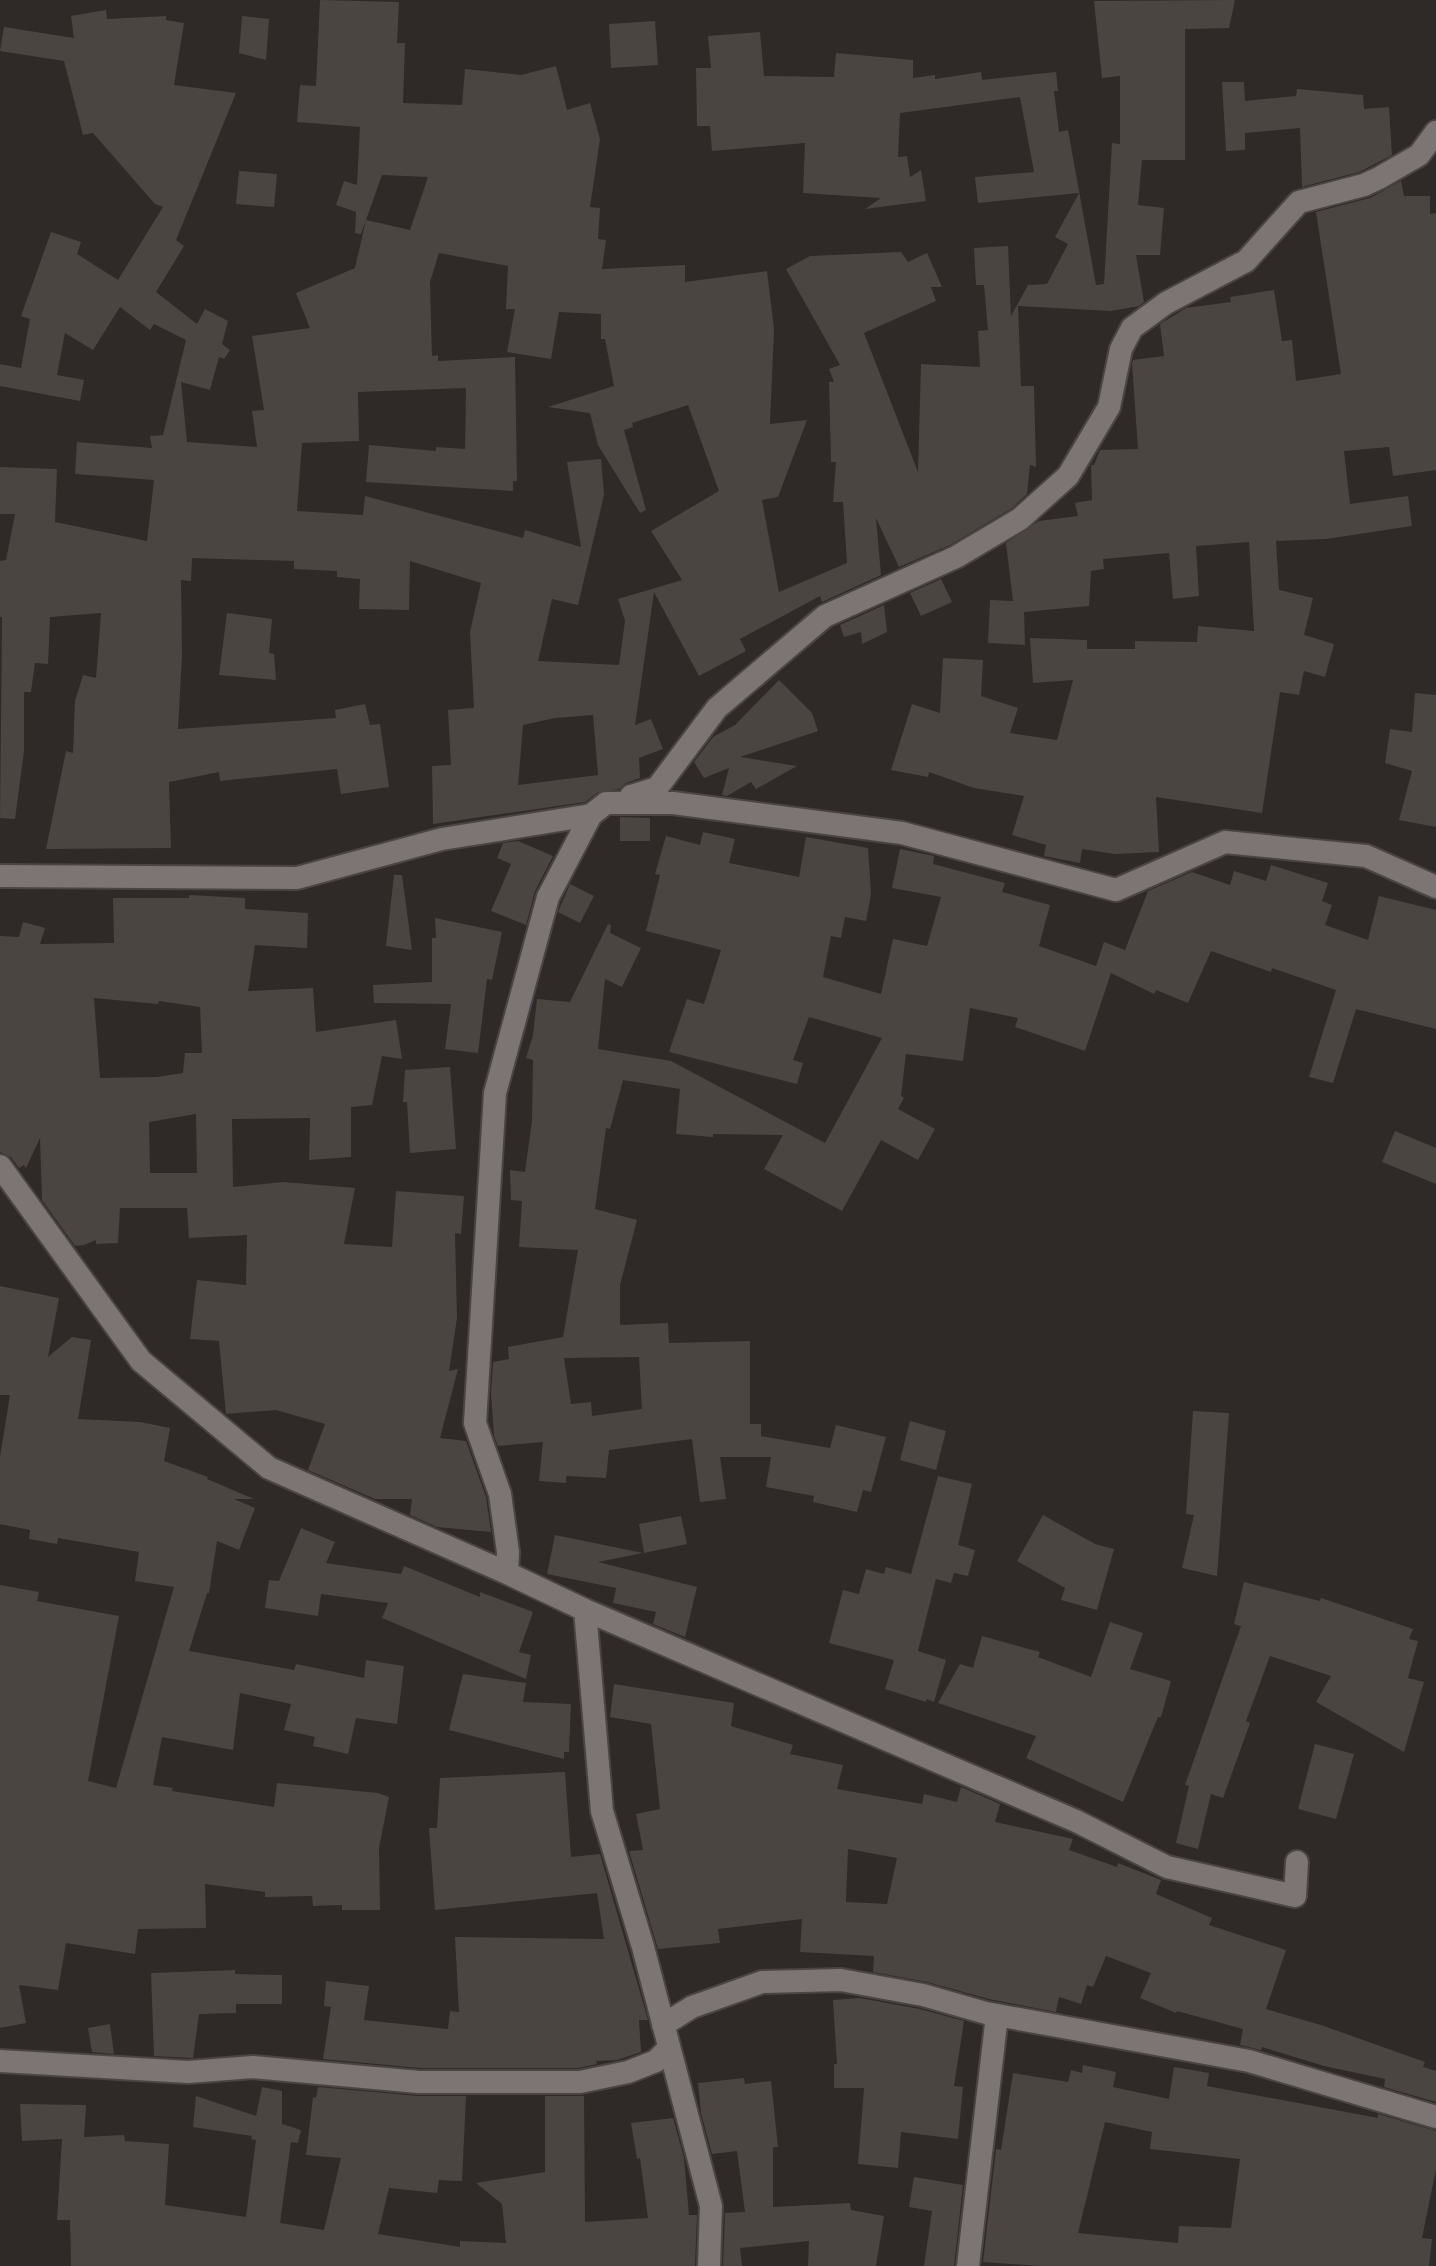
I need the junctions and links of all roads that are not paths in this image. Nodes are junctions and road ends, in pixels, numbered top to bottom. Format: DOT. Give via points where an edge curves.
graph roads {
  1 [pos="1436,132"];
  2 [pos="599,809"];
  3 [pos="0,876"];
  4 [pos="1436,887"];
  5 [pos="0,1166"];
  6 [pos="507,1573"];
  7 [pos="585,1610"];
  8 [pos="1297,1862"];
  9 [pos="997,2015"];
  10 [pos="663,2025"];
  11 [pos="669,2048"];
  12 [pos="0,2061"];
  13 [pos="1436,2117"];
  14 [pos="709,2266"];
  15 [pos="968,2266"];
  1 -- 2 [label="street" via="1419,155 1379,178 1299,202 1246,261 1166,303 1132,328 1121,349 1109,407 1068,476 1020,519 956,557 825,616 717,708 657,788"];
  2 -- 3 [label="street" via="442,839 297,878"];
  2 -- 4 [label="street" via="673,803 902,833 1116,890 1225,842 1366,856"];
  2 -- 6 [label="street" via="548,897 495,1093 475,1423 500,1494"];
  5 -- 6 [label="street" via="141,1361 269,1468"];
  6 -- 7 [label="street"];
  7 -- 8 [label="street" via="1076,1821 1167,1867 1295,1896"];
  7 -- 10 [label="street" via="602,1811"];
  9 -- 10 [label="street" via="923,1995 825,1980 762,1982 692,2007"];
  9 -- 13 [label="street" via="1249,2061"];
  9 -- 15 [label="street"];
  10 -- 11 [label="street"];
  11 -- 12 [label="street" via="656,2061 628,2072 580,2082 419,2082 253,2067 188,2072"];
  11 -- 14 [label="street" via="711,2206"];
}
